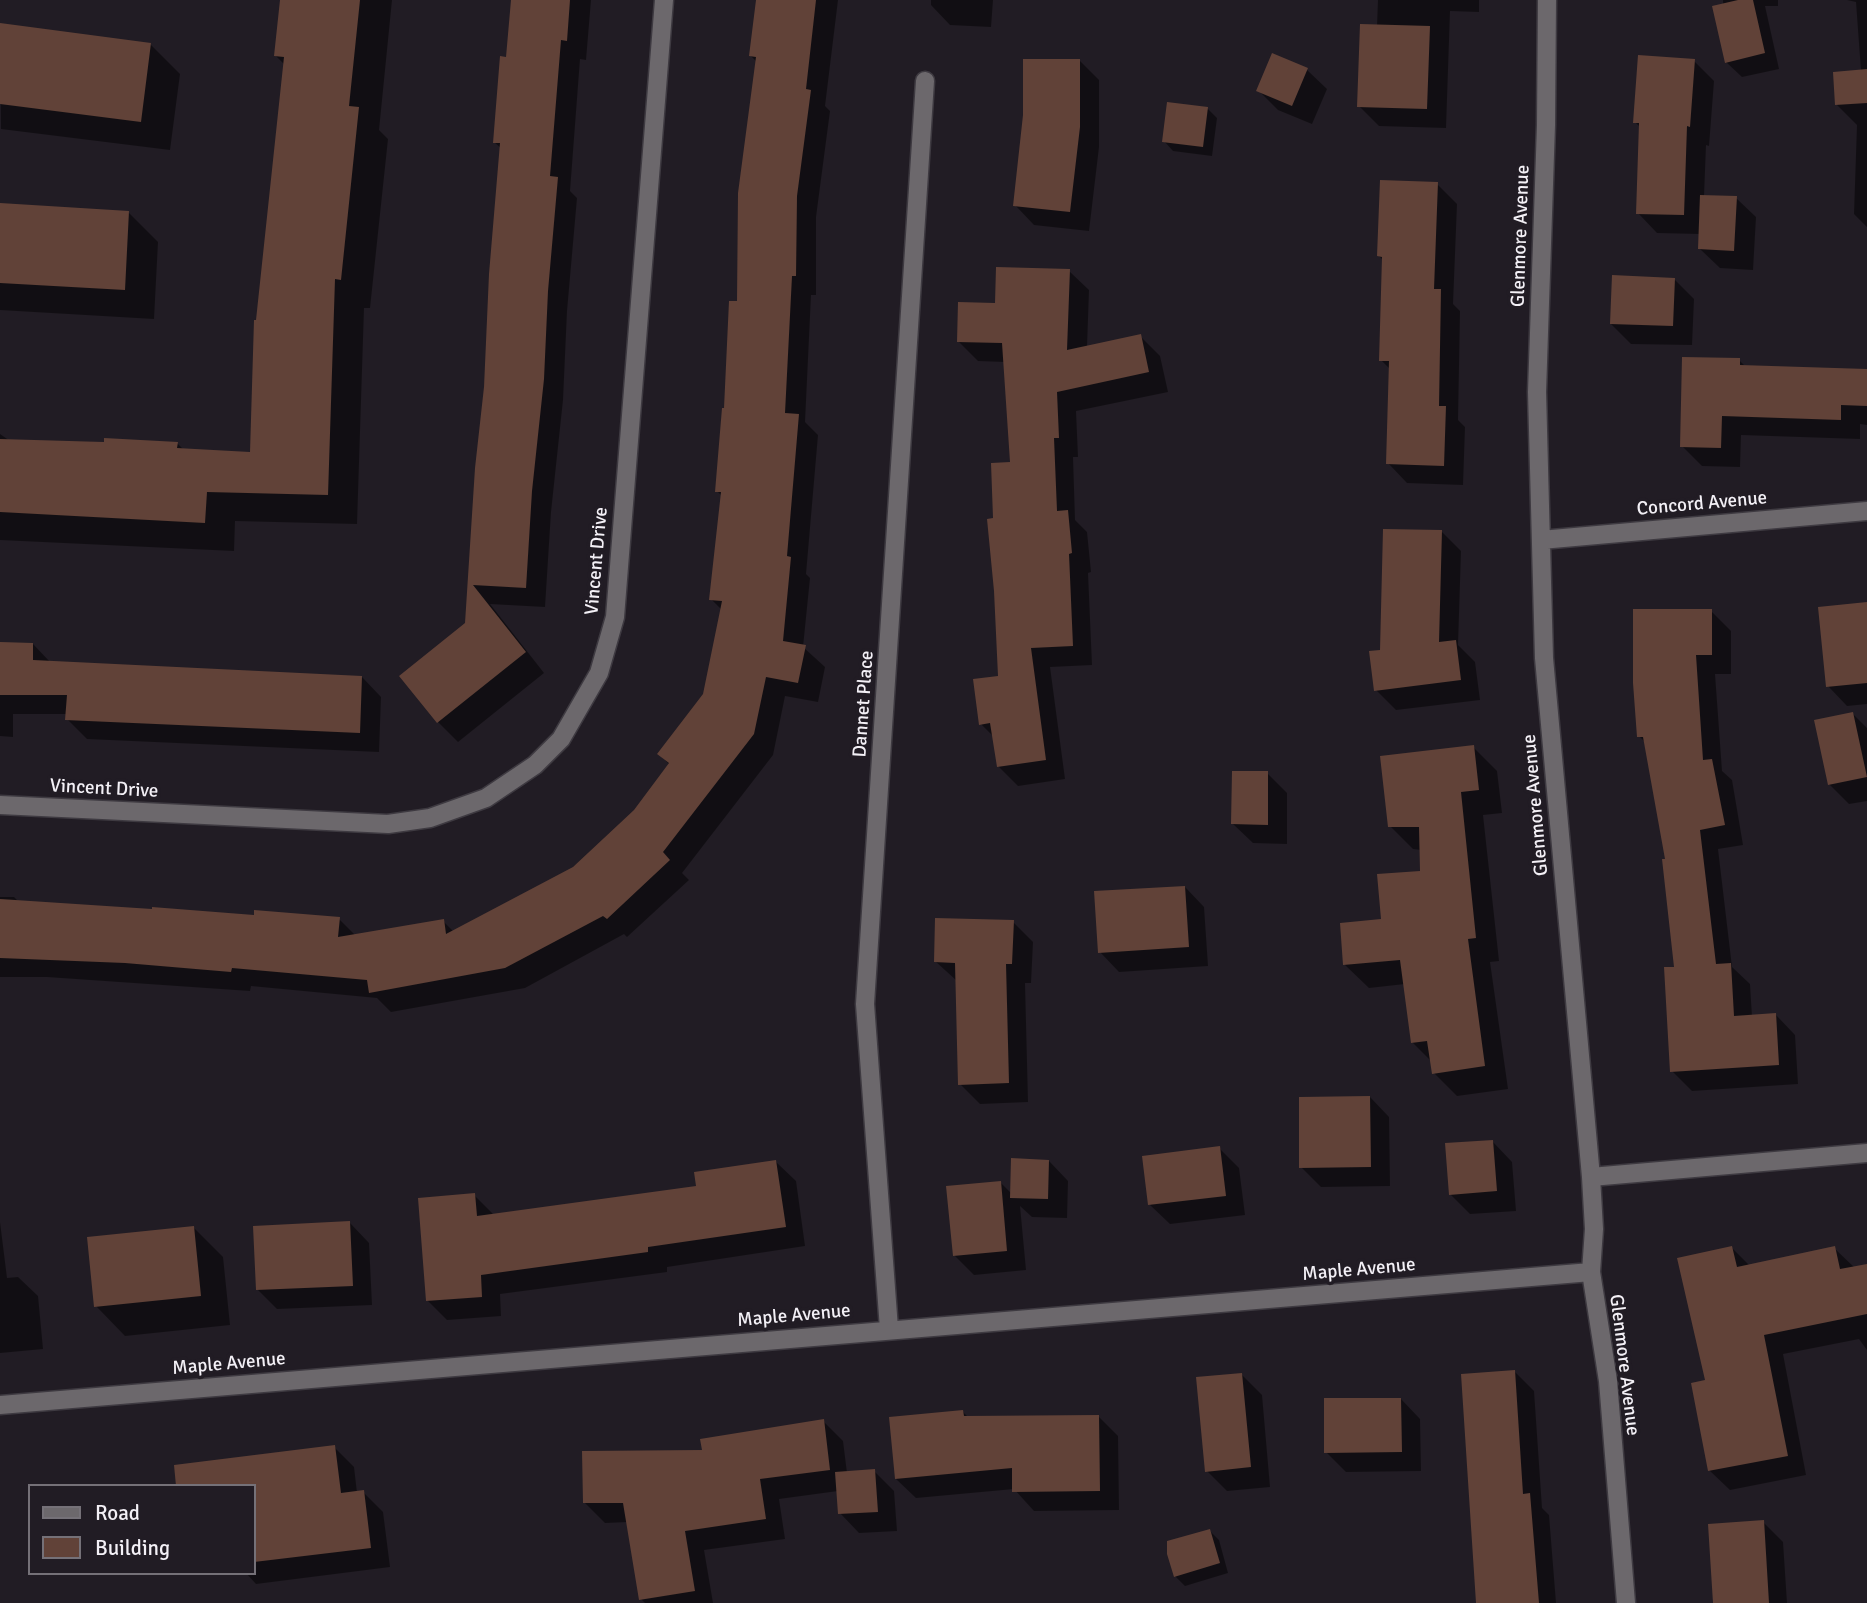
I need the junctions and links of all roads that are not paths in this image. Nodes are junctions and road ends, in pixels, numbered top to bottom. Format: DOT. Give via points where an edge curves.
graph roads {
  1 [pos="664,0"];
  2 [pos="1547,0"];
  3 [pos="925,81"];
  4 [pos="1867,511"];
  5 [pos="1541,540"];
  6 [pos="0,805"];
  7 [pos="1867,1153"];
  8 [pos="1591,1177"];
  9 [pos="1591,1272"];
  10 [pos="889,1329"];
  11 [pos="0,1405"];
  12 [pos="1626,1603"];
  1 -- 6 [label="street, Vincent Drive" via="615,617 599,673 561,739 535,765 486,798 430,818 388,824"];
  2 -- 5 [label="street, Glenmore Avenue" via="1537,391"];
  3 -- 10 [label="street, Dannet Place" via="866,1004"];
  4 -- 5 [label="street, Concord Avenue"];
  5 -- 8 [label="street, Glenmore Avenue" via="1544,658"];
  7 -- 8 [label="street"];
  8 -- 9 [label="street, Glenmore Avenue"];
  9 -- 10 [label="street, Maple Avenue"];
  9 -- 12 [label="street, Glenmore Avenue" via="1608,1381"];
  10 -- 11 [label="street, Maple Avenue"];
}
